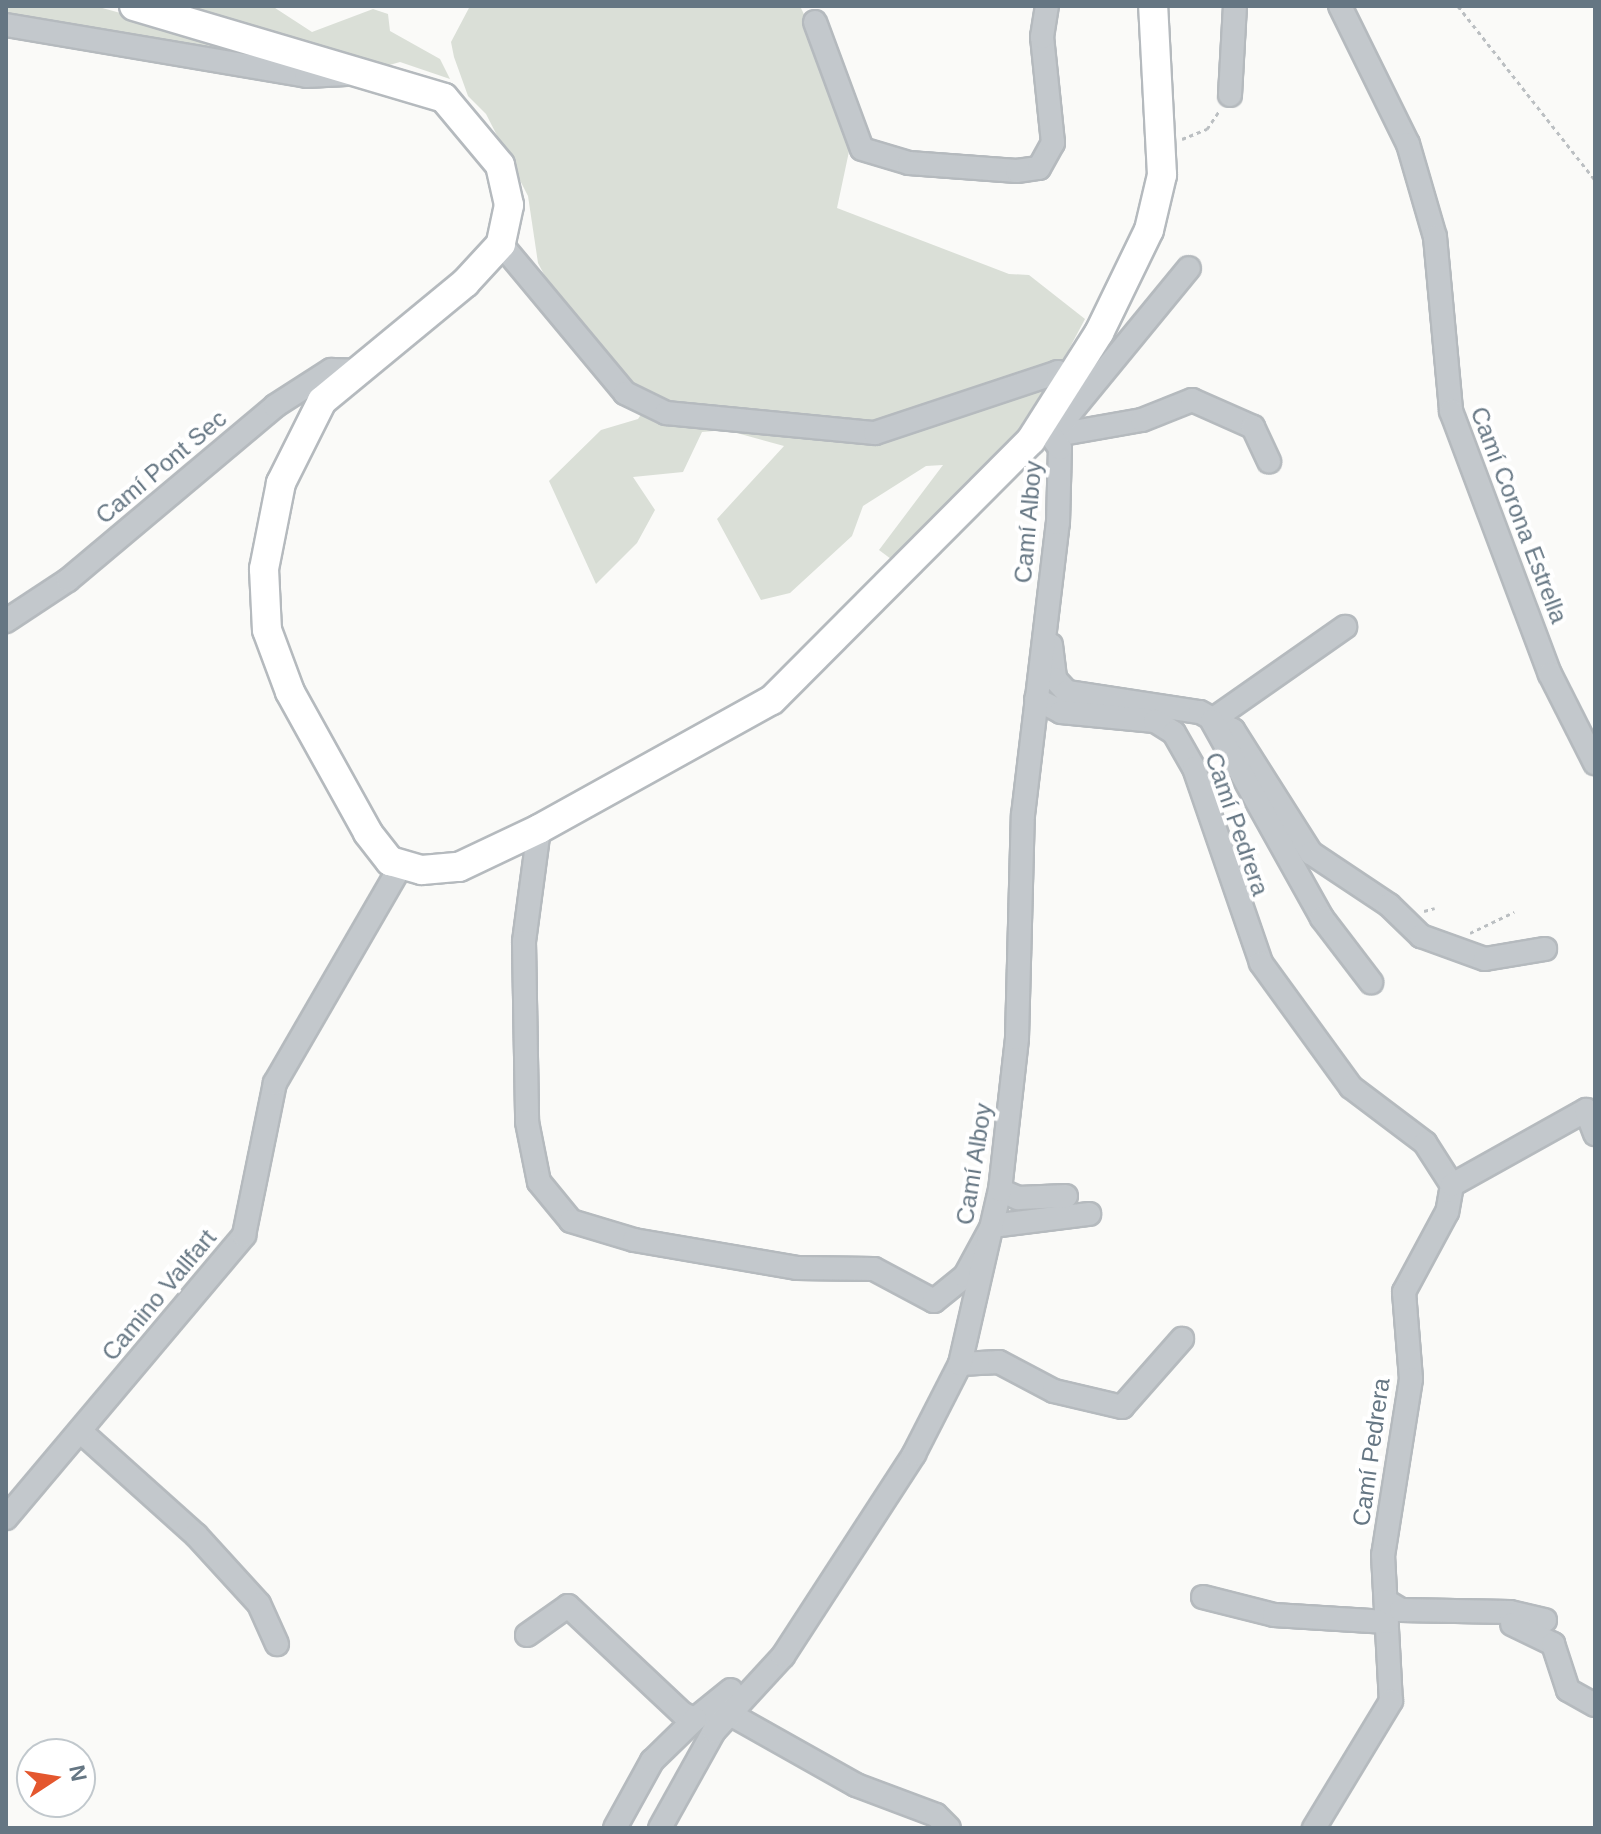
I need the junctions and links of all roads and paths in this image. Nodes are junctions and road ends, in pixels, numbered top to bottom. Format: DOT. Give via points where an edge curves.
graph roads {
  1 [pos="134,6"];
  2 [pos="1047,6"];
  3 [pos="1153,6"];
  4 [pos="1235,6"];
  5 [pos="1340,6"];
  6 [pos="1458,6"];
  7 [pos="815,22"];
  8 [pos="6,25"];
  9 [pos="363,73"];
  10 [pos="1230,95"];
  11 [pos="1162,148"];
  12 [pos="1595,180"];
  13 [pos="501,244"];
  14 [pos="1189,268"];
  15 [pos="355,371"];
  16 [pos="1070,378"];
  17 [pos="1046,430"];
  18 [pos="1269,462"];
  19 [pos="1049,588"];
  20 [pos="6,621"];
  21 [pos="1345,627"];
  22 [pos="1036,699"];
  23 [pos="1212,717"];
  24 [pos="1595,763"];
  25 [pos="539,829"];
  26 [pos="402,864"];
  27 [pos="1514,912"];
  28 [pos="1444,945"];
  29 [pos="1545,949"];
  30 [pos="1371,982"];
  31 [pos="1590,1111"];
  32 [pos="1595,1134"];
  33 [pos="1452,1185"];
  34 [pos="1000,1190"];
  35 [pos="1066,1196"];
  36 [pos="1089,1214"];
  37 [pos="992,1226"];
  38 [pos="1182,1339"];
  39 [pos="960,1364"];
  40 [pos="80,1431"];
  41 [pos="6,1518"];
  42 [pos="1203,1597"];
  43 [pos="1386,1611"];
  44 [pos="1486,1612"];
  45 [pos="1545,1620"];
  46 [pos="805,1622"];
  47 [pos="527,1635"];
  48 [pos="277,1644"];
  49 [pos="1595,1705"];
  50 [pos="730,1714"];
  51 [pos="695,1719"];
  52 [pos="615,1828"];
  53 [pos="660,1828"];
  54 [pos="949,1828"];
  55 [pos="1314,1828"];
  1 -- 9 [label="main road"];
  2 -- 7 [label="street" via="1042,37 1053,143 1039,168 1017,171 909,163 862,149"];
  3 -- 11 [label="main road"];
  4 -- 10 [label="street"];
  5 -- 24 [label="street, Camí Corona Estrella" via="1408,144 1435,237 1451,411 1550,674"];
  6 -- 12 [label="path"];
  8 -- 9 [label="street" via="306,76"];
  9 -- 13 [label="main road" via="444,98 481,135 500,165 509,205"];
  10 -- 11 [label="path" via="1207,129"];
  11 -- 16 [label="main road" via="1149,230"];
  13 -- 15 [label="main road" via="465,283"];
  13 -- 16 [label="street" via="625,393 666,413 875,433 1058,372"];
  14 -- 17 [label="street"];
  15 -- 20 [label="street, Camí Pont Sec" via="331,370 275,406 68,580"];
  15 -- 26 [label="main road" via="322,401 281,483 261,597 290,692 368,833"];
  16 -- 17 [label="main road"];
  17 -- 18 [label="street" via="1130,424 1192,400 1253,427"];
  17 -- 19 [label="street, Camí Alboy" via="1060,448"];
  17 -- 25 [label="main road" via="772,700"];
  19 -- 22 [label="street, Camí Alboy"];
  19 -- 23 [label="street" via="1051,662 1067,692"];
  21 -- 23 [label="street"];
  22 -- 33 [label="street, Camí Pedrera" via="1061,712 1155,721 1174,733 1194,768 1261,963 1351,1087 1425,1143"];
  22 -- 34 [label="street, Camí Alboy" via="1016,928 1017,1038"];
  23 -- 28 [label="street" via="1249,751 1311,853 1389,905 1421,936"];
  23 -- 30 [label="street" via="1322,918"];
  25 -- 26 [label="main road" via="459,867"];
  25 -- 37 [label="street" via="524,942 527,1122 539,1182 571,1221 634,1240 797,1268 874,1269 934,1301 965,1276"];
  26 -- 40 [label="street, Camino Vallfart" via="275,1083 244,1235"];
  27 -- 28 [label="path"];
  28 -- 29 [label="street" via="1485,959"];
  31 -- 32 [label="street"];
  31 -- 33 [label="street"];
  33 -- 43 [label="street, Camí Pedrera" via="1447,1212 1404,1292 1411,1379 1383,1555"];
  34 -- 35 [label="street" via="1018,1198"];
  34 -- 37 [label="street, Camí Alboy"];
  36 -- 37 [label="street"];
  37 -- 39 [label="street, Camí Alboy"];
  38 -- 39 [label="street" via="1122,1407 1054,1391 999,1362"];
  39 -- 46 [label="street, Camí Alboy" via="914,1454"];
  40 -- 41 [label="street, Camino Vallfart"];
  40 -- 48 [label="street" via="207,1546 259,1604"];
  42 -- 43 [label="street" via="1274,1615"];
  43 -- 44 [label="street"];
  43 -- 55 [label="street, Camí Pedrera" via="1391,1701"];
  44 -- 45 [label="street"];
  44 -- 49 [label="street" via="1553,1644 1568,1690"];
  46 -- 50 [label="street, Camí Alboy"];
  46 -- 51 [label="street" via="714,1710"];
  47 -- 51 [label="street" via="556,1609 579,1611 665,1700"];
  50 -- 53 [label="street, Camí Alboy"];
  50 -- 54 [label="street" via="743,1728 856,1785 936,1815"];
  51 -- 52 [label="street" via="652,1761"];
}
